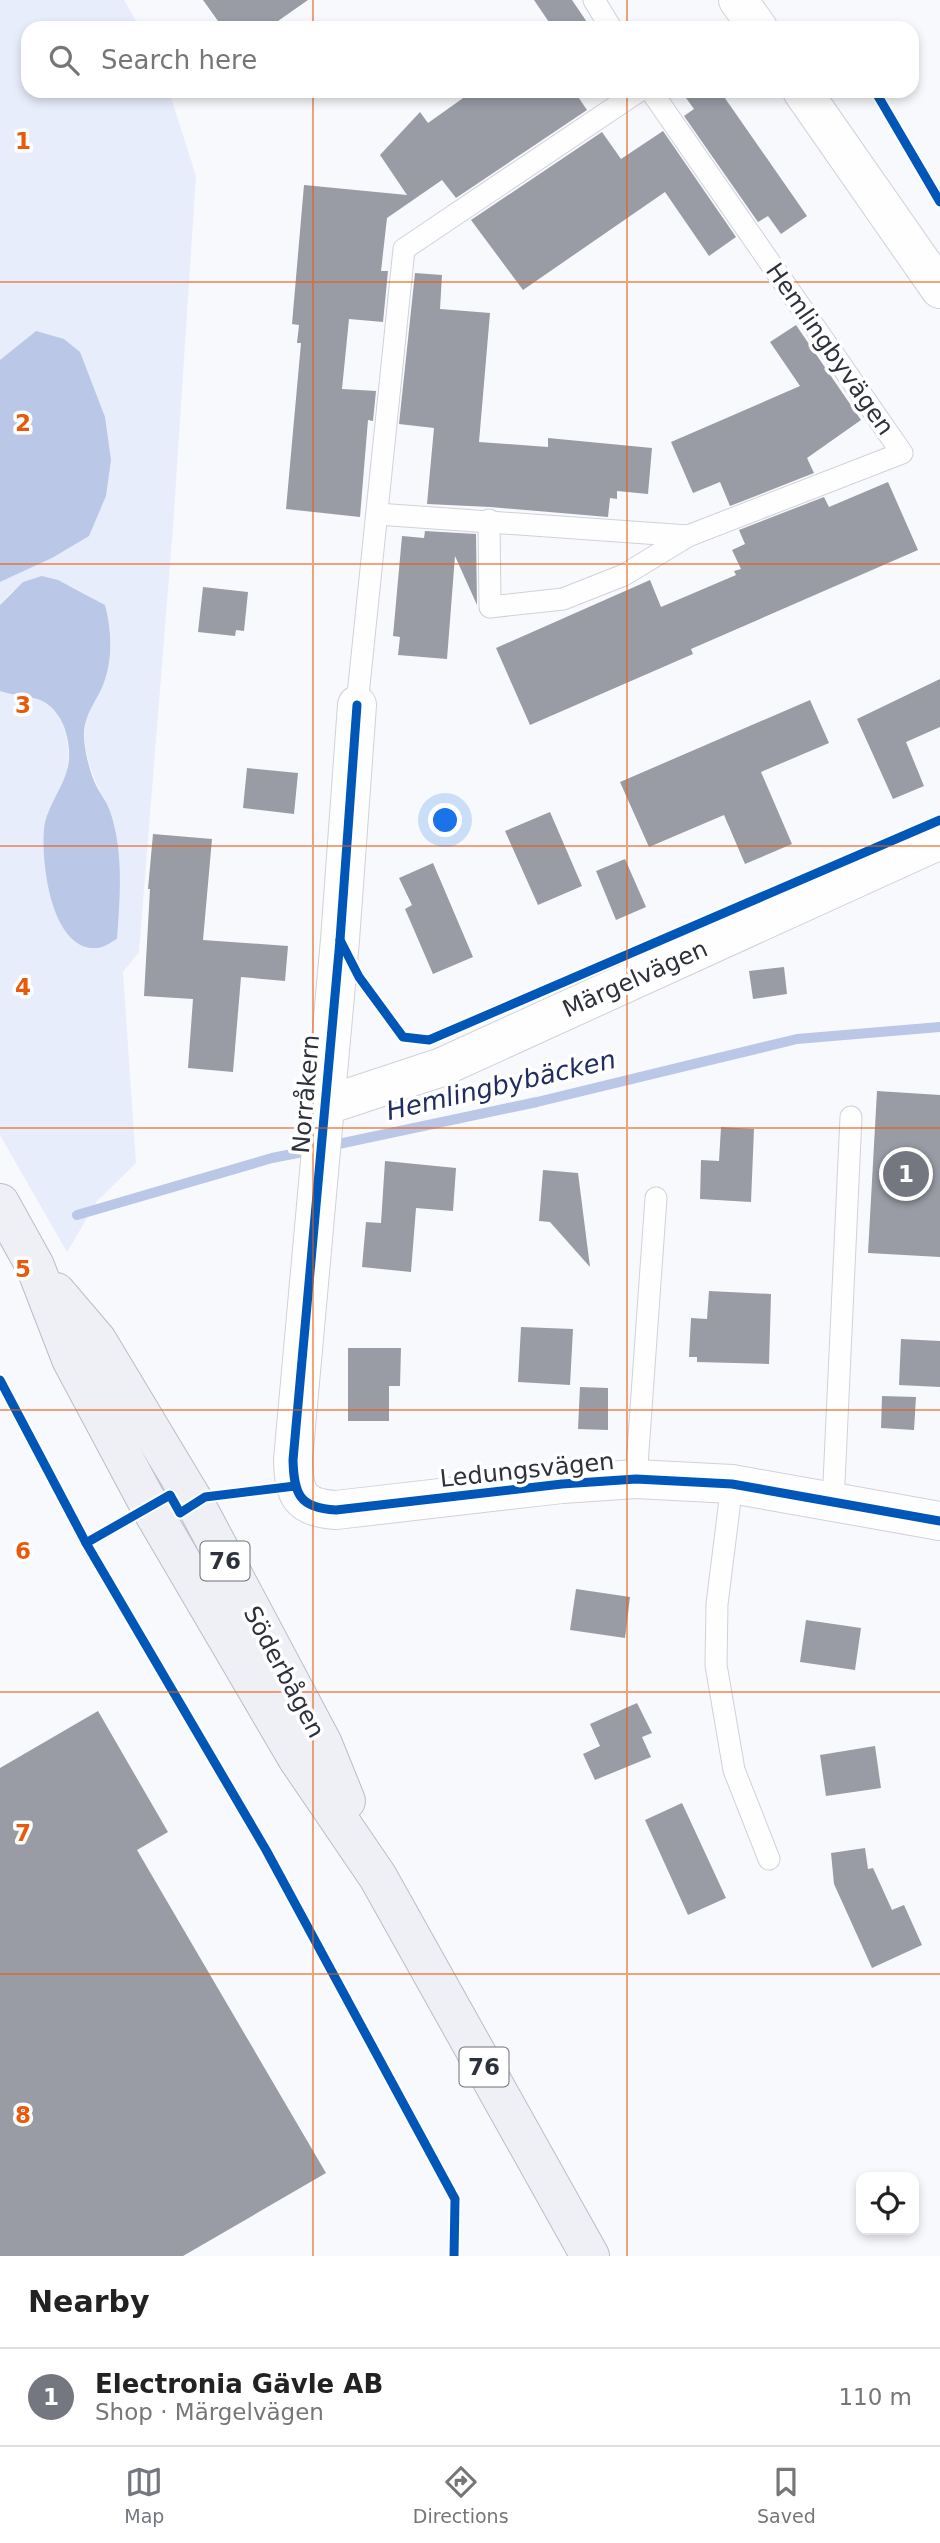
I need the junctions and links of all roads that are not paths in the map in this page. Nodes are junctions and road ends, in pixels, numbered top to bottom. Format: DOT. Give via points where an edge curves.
graph roads {
  1 [pos="594,0"];
  2 [pos="738,0"];
  3 [pos="607,21"];
  4 [pos="753,21"];
  5 [pos="629,98"];
  6 [pos="656,98"];
  7 [pos="807,98"];
  8 [pos="940,289"];
  9 [pos="377,513"];
  10 [pos="489,520"];
  11 [pos="688,536"];
  12 [pos="357,705"];
  13 [pos="940,840"];
  14 [pos="851,1117"];
  15 [pos="321,1140"];
  16 [pos="656,1198"];
  17 [pos="0,1203"];
  18 [pos="636,1479"];
  19 [pos="732,1484"];
  20 [pos="295,1486"];
  21 [pos="833,1504"];
  22 [pos="940,1521"];
  23 [pos="769,1859"];
  24 [pos="590,2256"];
  1 -- 3 [label="lane"];
  2 -- 4 [label="street"];
  5 -- 9 [label="lane" via="404,249"];
  6 -- 11 [label="lane, Hemlingbyvägen" via="902,453"];
  7 -- 8 [label="street"];
  9 -- 10 [label="lane, Hemlingbyvägen"];
  9 -- 12 [label="lane"];
  10 -- 11 [label="lane, Hemlingbyvägen"];
  10 -- 11 [label="lane, Hemlingbyvägen" via="491,607 563,599 624,575"];
  12 -- 15 [label="street, Norråkern"];
  13 -- 15 [label="street, Märgelvägen" via="442,1067"];
  14 -- 21 [label="lane"];
  15 -- 20 [label="street, Norråkern" via="293,1460"];
  16 -- 18 [label="lane, Ledungsvägen"];
  17 -- 24 [label="main road, Söderbågen / 76" via="35,1266 71,1359 150,1507 297,1758 378,1877"];
  18 -- 19 [label="street, Ledungsvägen"];
  18 -- 20 [label="street, Ledungsvägen" via="336,1510 310,1505"];
  19 -- 21 [label="street, Ledungsvägen"];
  19 -- 23 [label="lane" via="717,1604 716,1665 734,1770"];
  21 -- 22 [label="street, Ledungsvägen"];
}
